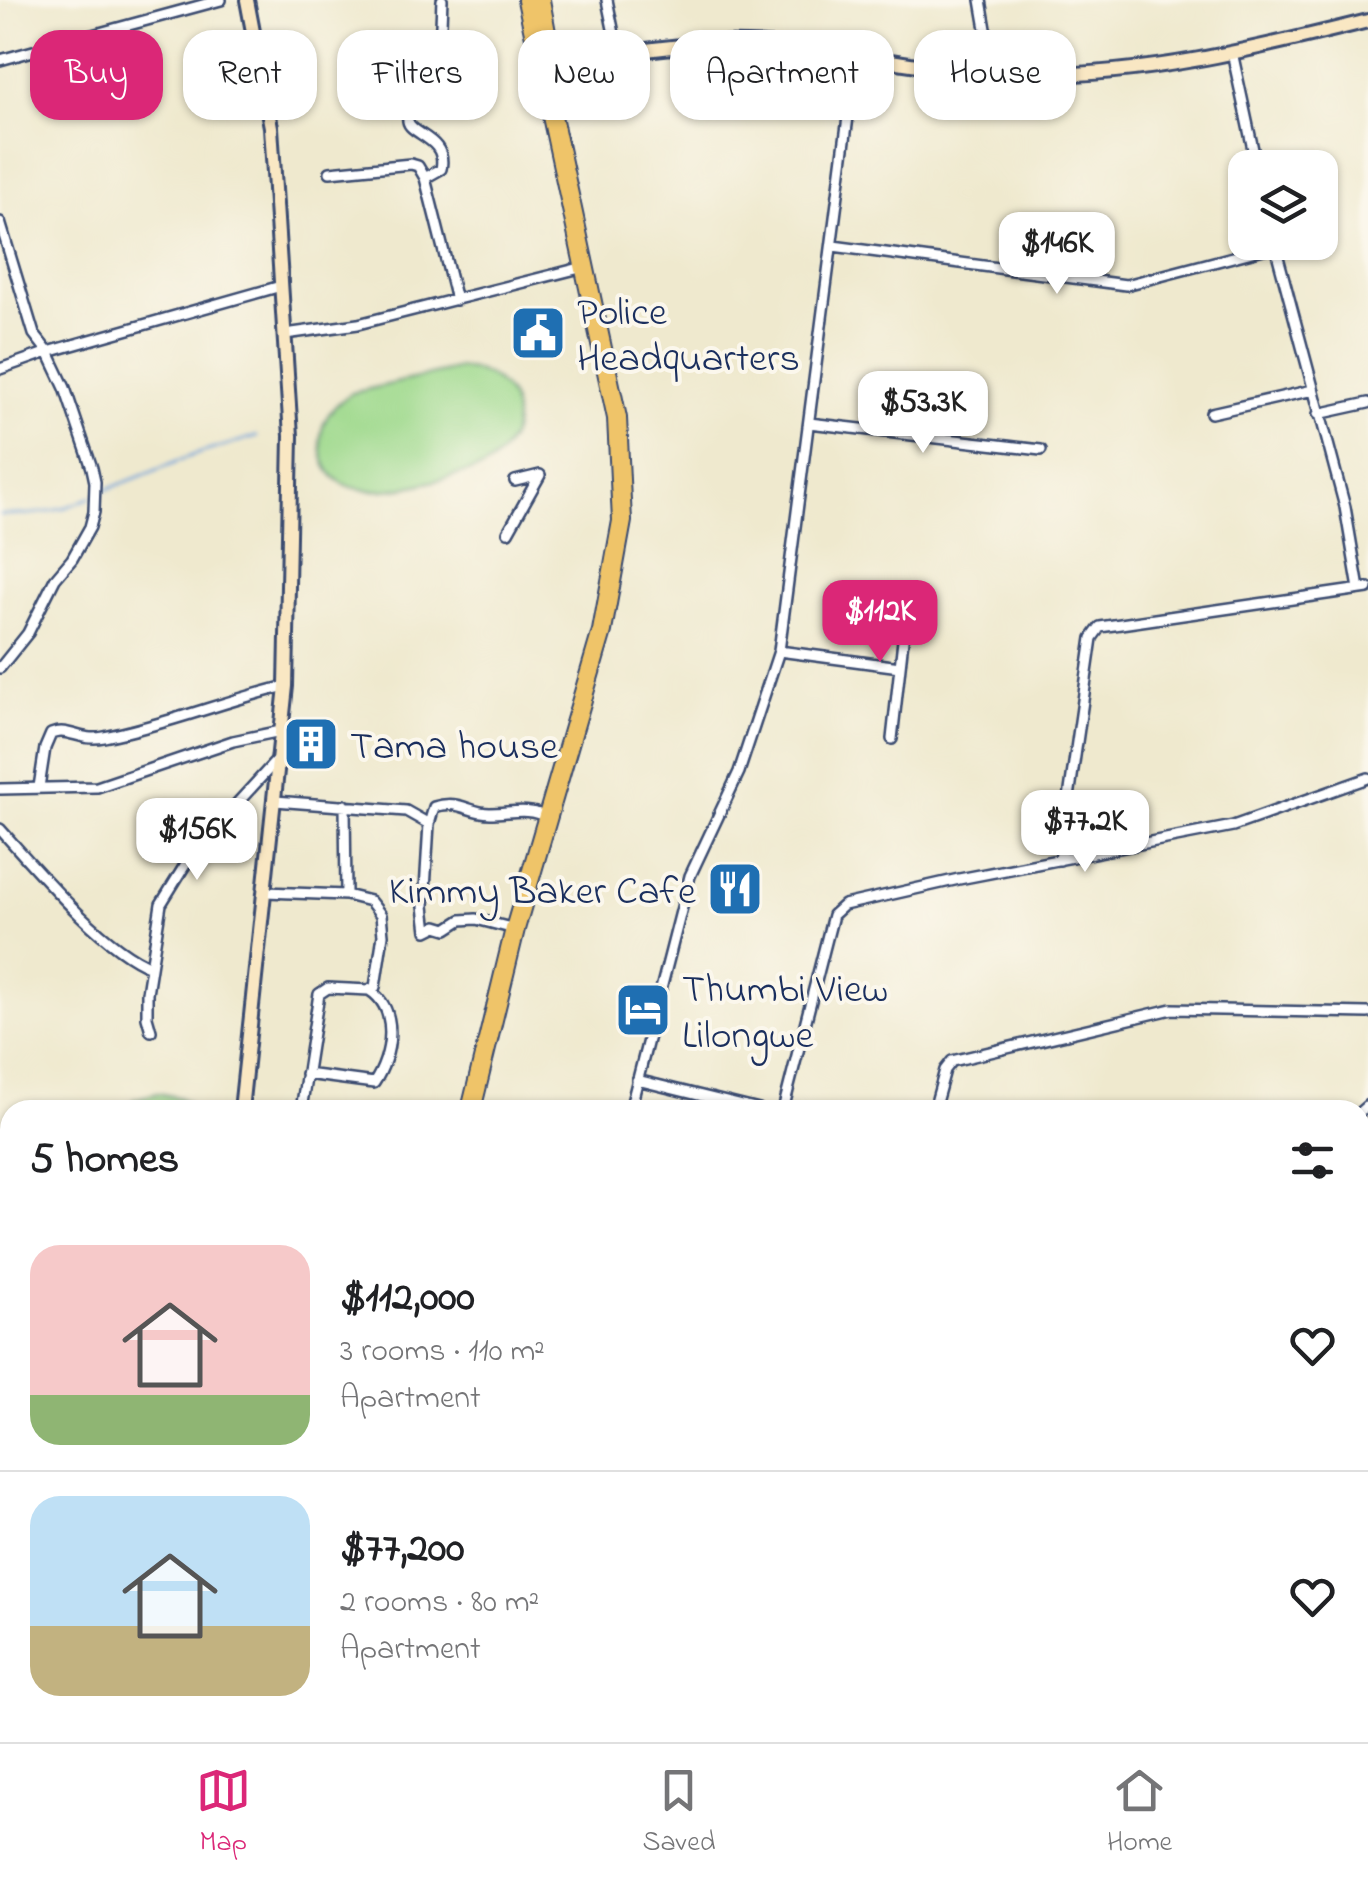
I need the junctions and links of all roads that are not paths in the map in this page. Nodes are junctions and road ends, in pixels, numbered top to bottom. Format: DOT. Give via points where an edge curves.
graph roads {
  1 [pos="221,0"];
  2 [pos="247,0"];
  3 [pos="442,0"];
  4 [pos="527,0"];
  5 [pos="540,0"];
  6 [pos="608,0"];
  7 [pos="981,0"];
  8 [pos="1368,21"];
  9 [pos="536,30"];
  10 [pos="543,30"];
  11 [pos="614,30"];
  12 [pos="986,30"];
  13 [pos="1232,52"];
  14 [pos="0,60"];
  15 [pos="1076,72"];
  16 [pos="557,120"];
  17 [pos="559,120"];
  18 [pos="849,120"];
  19 [pos="1254,150"];
  20 [pos="330,172"];
  21 [pos="425,178"];
  22 [pos="0,222"];
  23 [pos="834,246"];
  24 [pos="1228,257"];
  25 [pos="1279,260"];
  26 [pos="585,266"];
  27 [pos="281,286"];
  28 [pos="456,300"];
  29 [pos="285,334"];
  30 [pos="48,352"];
  31 [pos="0,369"];
  32 [pos="1312,390"];
  33 [pos="1368,403"];
  34 [pos="1210,413"];
  35 [pos="1318,414"];
  36 [pos="809,423"];
  37 [pos="1041,450"];
  38 [pos="515,481"];
  39 [pos="508,532"];
  40 [pos="1364,588"];
  41 [pos="908,595"];
  42 [pos="779,651"];
  43 [pos="900,667"];
  44 [pos="0,668"];
  45 [pos="286,686"];
  46 [pos="281,731"];
  47 [pos="892,739"];
  48 [pos="279,759"];
  49 [pos="1368,778"];
  50 [pos="39,787"];
  51 [pos="0,789"];
  52 [pos="275,800"];
  53 [pos="345,805"];
  54 [pos="547,817"];
  55 [pos="430,824"];
  56 [pos="0,829"];
  57 [pos="1060,860"];
  58 [pos="265,892"];
  59 [pos="346,895"];
  60 [pos="515,929"];
  61 [pos="151,967"];
  62 [pos="370,990"];
  63 [pos="1368,1014"];
  64 [pos="151,1030"];
  65 [pos="306,1074"];
  66 [pos="638,1080"];
  67 [pos="242,1100"];
  68 [pos="302,1100"];
  69 [pos="473,1100"];
  70 [pos="482,1100"];
  71 [pos="633,1100"];
  72 [pos="719,1100"];
  73 [pos="786,1100"];
  74 [pos="937,1100"];
  1 -- 14 [label="street"];
  2 -- 27 [label="street" via="268,102"];
  3 -- 21 [label="street" via="437,48 408,120 442,159 441,169"];
  4 -- 9 [label="highway"];
  5 -- 10 [label="highway"];
  6 -- 11 [label="street"];
  7 -- 12 [label="street"];
  8 -- 13 [label="street"];
  13 -- 15 [label="street"];
  13 -- 19 [label="street"];
  16 -- 26 [label="highway"];
  17 -- 70 [label="highway" via="626,414 629,559 509,982"];
  18 -- 23 [label="street"];
  20 -- 21 [label="street" via="411,164"];
  21 -- 28 [label="street"];
  22 -- 30 [label="street" via="34,334"];
  23 -- 24 [label="street" via="1126,285"];
  23 -- 36 [label="street"];
  25 -- 32 [label="street"];
  26 -- 28 [label="street"];
  26 -- 54 [label="highway" via="617,418 622,520 602,632"];
  27 -- 29 [label="street"];
  27 -- 30 [label="street"];
  28 -- 29 [label="street"];
  29 -- 45 [label="street" via="291,436"];
  30 -- 31 [label="street"];
  30 -- 44 [label="street" via="88,454 94,512 28,633"];
  32 -- 34 [label="street"];
  32 -- 35 [label="street"];
  33 -- 35 [label="street"];
  35 -- 40 [label="street"];
  36 -- 37 [label="street"];
  36 -- 42 [label="street"];
  38 -- 39 [label="street" via="540,475"];
  40 -- 57 [label="street" via="1100,626 1092,638"];
  41 -- 43 [label="street"];
  42 -- 43 [label="street"];
  42 -- 66 [label="street" via="738,772 690,876"];
  43 -- 47 [label="street"];
  45 -- 46 [label="street"];
  45 -- 50 [label="street" via="122,734 82,740 67,731 52,734"];
  46 -- 48 [label="street"];
  46 -- 50 [label="street" via="98,787"];
  48 -- 52 [label="street"];
  48 -- 61 [label="street" via="186,863 161,904"];
  49 -- 57 [label="street" via="1233,826"];
  50 -- 51 [label="street"];
  52 -- 53 [label="street"];
  52 -- 58 [label="street"];
  53 -- 55 [label="street" via="406,812"];
  53 -- 59 [label="street"];
  54 -- 55 [label="street" via="528,809 487,814 454,803 434,807"];
  54 -- 60 [label="highway"];
  55 -- 60 [label="street" via="427,931 476,919"];
  56 -- 61 [label="street" via="112,943"];
  57 -- 73 [label="street" via="844,905 833,915"];
  58 -- 59 [label="street"];
  58 -- 67 [label="street"];
  59 -- 62 [label="street" via="370,901 381,915 382,954"];
  60 -- 69 [label="highway"];
  61 -- 64 [label="street"];
  62 -- 65 [label="street" via="328,988 319,994"];
  62 -- 65 [label="street" via="392,1024 384,1068 374,1083"];
  63 -- 74 [label="street" via="1186,1008 1113,1021 952,1060"];
  65 -- 68 [label="street"];
  66 -- 71 [label="street"];
  66 -- 72 [label="street"];
}
